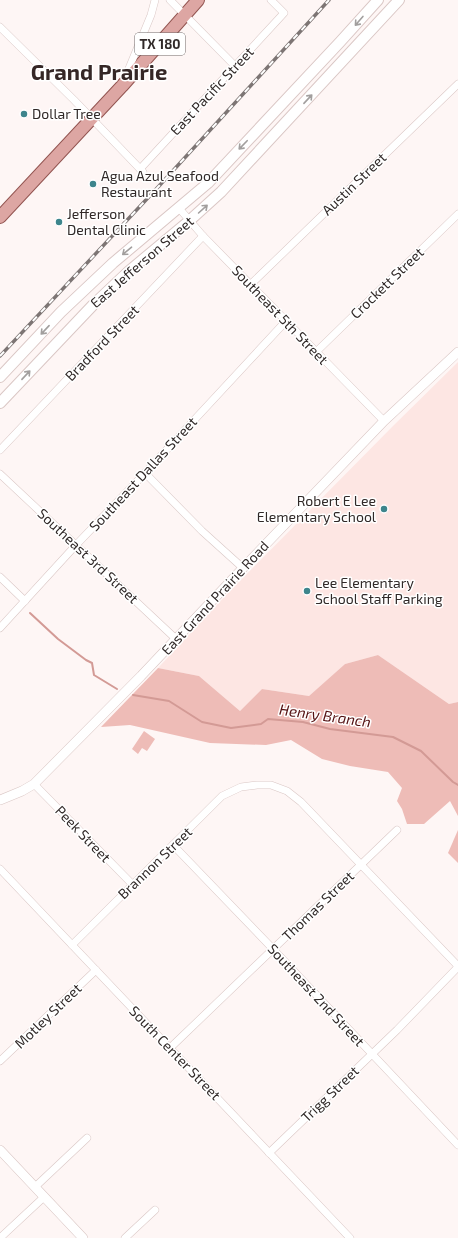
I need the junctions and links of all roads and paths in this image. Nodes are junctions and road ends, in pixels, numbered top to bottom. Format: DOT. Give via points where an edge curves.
graph roads {
  1 [pos="155,0"];
  2 [pos="170,0"];
  3 [pos="198,0"];
  4 [pos="271,0"];
  5 [pos="378,0"];
  6 [pos="399,0"];
  7 [pos="185,15"];
  8 [pos="0,27"];
  9 [pos="235,66"];
  10 [pos="458,84"];
  11 [pos="122,86"];
  12 [pos="270,117"];
  13 [pos="92,118"];
  14 [pos="282,128"];
  15 [pos="178,207"];
  16 [pos="458,214"];
  17 [pos="0,217"];
  18 [pos="189,221"];
  19 [pos="203,236"];
  20 [pos="250,285"];
  21 [pos="72,302"];
  22 [pos="82,316"];
  23 [pos="286,321"];
  24 [pos="28,348"];
  25 [pos="316,352"];
  26 [pos="458,352"];
  27 [pos="40,360"];
  28 [pos="0,377"];
  29 [pos="0,403"];
  30 [pos="384,421"];
  31 [pos="0,450"];
  32 [pos="145,473"];
  33 [pos="0,474"];
  34 [pos="76,545"];
  35 [pos="243,568"];
  36 [pos="0,576"];
  37 [pos="25,601"];
  38 [pos="0,628"];
  39 [pos="176,639"];
  40 [pos="34,784"];
  41 [pos="0,800"];
  42 [pos="397,830"];
  43 [pos="173,846"];
  44 [pos="361,865"];
  45 [pos="0,869"];
  46 [pos="133,885"];
  47 [pos="72,945"];
  48 [pos="273,949"];
  49 [pos="458,967"];
  50 [pos="96,970"];
  51 [pos="170,1048"];
  52 [pos="372,1054"];
  53 [pos="0,1061"];
  54 [pos="86,1138"];
  55 [pos="458,1145"];
  56 [pos="0,1150"];
  57 [pos="269,1153"];
  58 [pos="35,1187"];
  59 [pos="44,1197"];
  60 [pos="155,1210"];
  61 [pos="0,1238"];
  62 [pos="84,1238"];
  63 [pos="126,1238"];
  64 [pos="350,1238"];
  1 -- 11 [label="street"];
  2 -- 7 [label="street"];
  3 -- 7 [label="main road, TX 180"];
  4 -- 9 [label="street, East Pacific Street" via="284,13"];
  5 -- 12 [label="main road, East Jefferson Street, one-way"];
  14 -- 6 [label="main road, East Jefferson Street, one-way"];
  7 -- 9 [label="street"];
  7 -- 11 [label="main road, TX 180"];
  8 -- 13 [label="street"];
  9 -- 13 [label="street, East Pacific Street" via="142,170"];
  10 -- 20 [label="street, Austin Street"];
  11 -- 13 [label="main road, TX 180"];
  12 -- 14 [label="main road"];
  12 -- 15 [label="main road, East Jefferson Street, one-way" via="208,183"];
  13 -- 17 [label="main road, TX 180"];
  18 -- 14 [label="main road, East Jefferson Street, one-way" via="221,192"];
  15 -- 18 [label="street, Southeast 5th Street"];
  15 -- 21 [label="main road, East Jefferson Street, one-way"];
  16 -- 25 [label="street, Crockett Street"];
  18 -- 19 [label="street, Southeast 5th Street"];
  18 -- 22 [label="main road, East Jefferson Street" via="129,271"];
  19 -- 20 [label="street, Southeast 5th Street"];
  19 -- 31 [label="street, Bradford Street"];
  20 -- 23 [label="street, Southeast 5th Street"];
  21 -- 22 [label="main road"];
  21 -- 24 [label="main road, East Jefferson Street, one-way"];
  22 -- 27 [label="main road, East Jefferson Street"];
  23 -- 25 [label="street, Southeast 5th Street"];
  23 -- 32 [label="street, Southeast Dallas Street"];
  24 -- 27 [label="main road"];
  24 -- 28 [label="main road, East Jefferson Street"];
  25 -- 30 [label="street, Southeast 5th Street"];
  26 -- 30 [label="street, East Grand Prairie Road"];
  29 -- 27 [label="main road, East Jefferson Street, one-way"];
  30 -- 35 [label="street, East Grand Prairie Road"];
  32 -- 34 [label="street, Southeast Dallas Street"];
  32 -- 35 [label="street"];
  33 -- 34 [label="street, Southeast 3rd Street"];
  34 -- 37 [label="street, Southeast Dallas Street"];
  34 -- 39 [label="street, Southeast 3rd Street"];
  35 -- 39 [label="street, East Grand Prairie Road"];
  36 -- 37 [label="street"];
  37 -- 38 [label="street, Southeast Dallas Street"];
  39 -- 40 [label="street, East Grand Prairie Road"];
  40 -- 41 [label="street, East Grand Prairie Road"];
  40 -- 46 [label="street, Peek Street"];
  42 -- 44 [label="street, Thomas Street"];
  43 -- 44 [label="street, Brannon Street" via="222,796 241,787 271,785 287,791 301,802"];
  43 -- 46 [label="street, Brannon Street"];
  43 -- 48 [label="street, Southeast 2nd Street"];
  44 -- 48 [label="street, Thomas Street"];
  44 -- 49 [label="street"];
  45 -- 47 [label="street, South Center Street"];
  46 -- 47 [label="street, Brannon Street"];
  47 -- 50 [label="street, South Center Street"];
  48 -- 51 [label="street, Thomas Street"];
  48 -- 52 [label="street, Southeast 2nd Street"];
  49 -- 52 [label="street, Trigg Street"];
  50 -- 51 [label="street, South Center Street"];
  50 -- 53 [label="street, Motley Street"];
  51 -- 57 [label="street, South Center Street"];
  52 -- 55 [label="street, Southeast 2nd Street"];
  52 -- 57 [label="street, Trigg Street"];
  54 -- 58 [label="street"];
  56 -- 58 [label="street"];
  57 -- 64 [label="street, South Center Street"];
  58 -- 59 [label="street"];
  59 -- 61 [label="street"];
  59 -- 62 [label="street"];
  60 -- 63 [label="street"];
}
